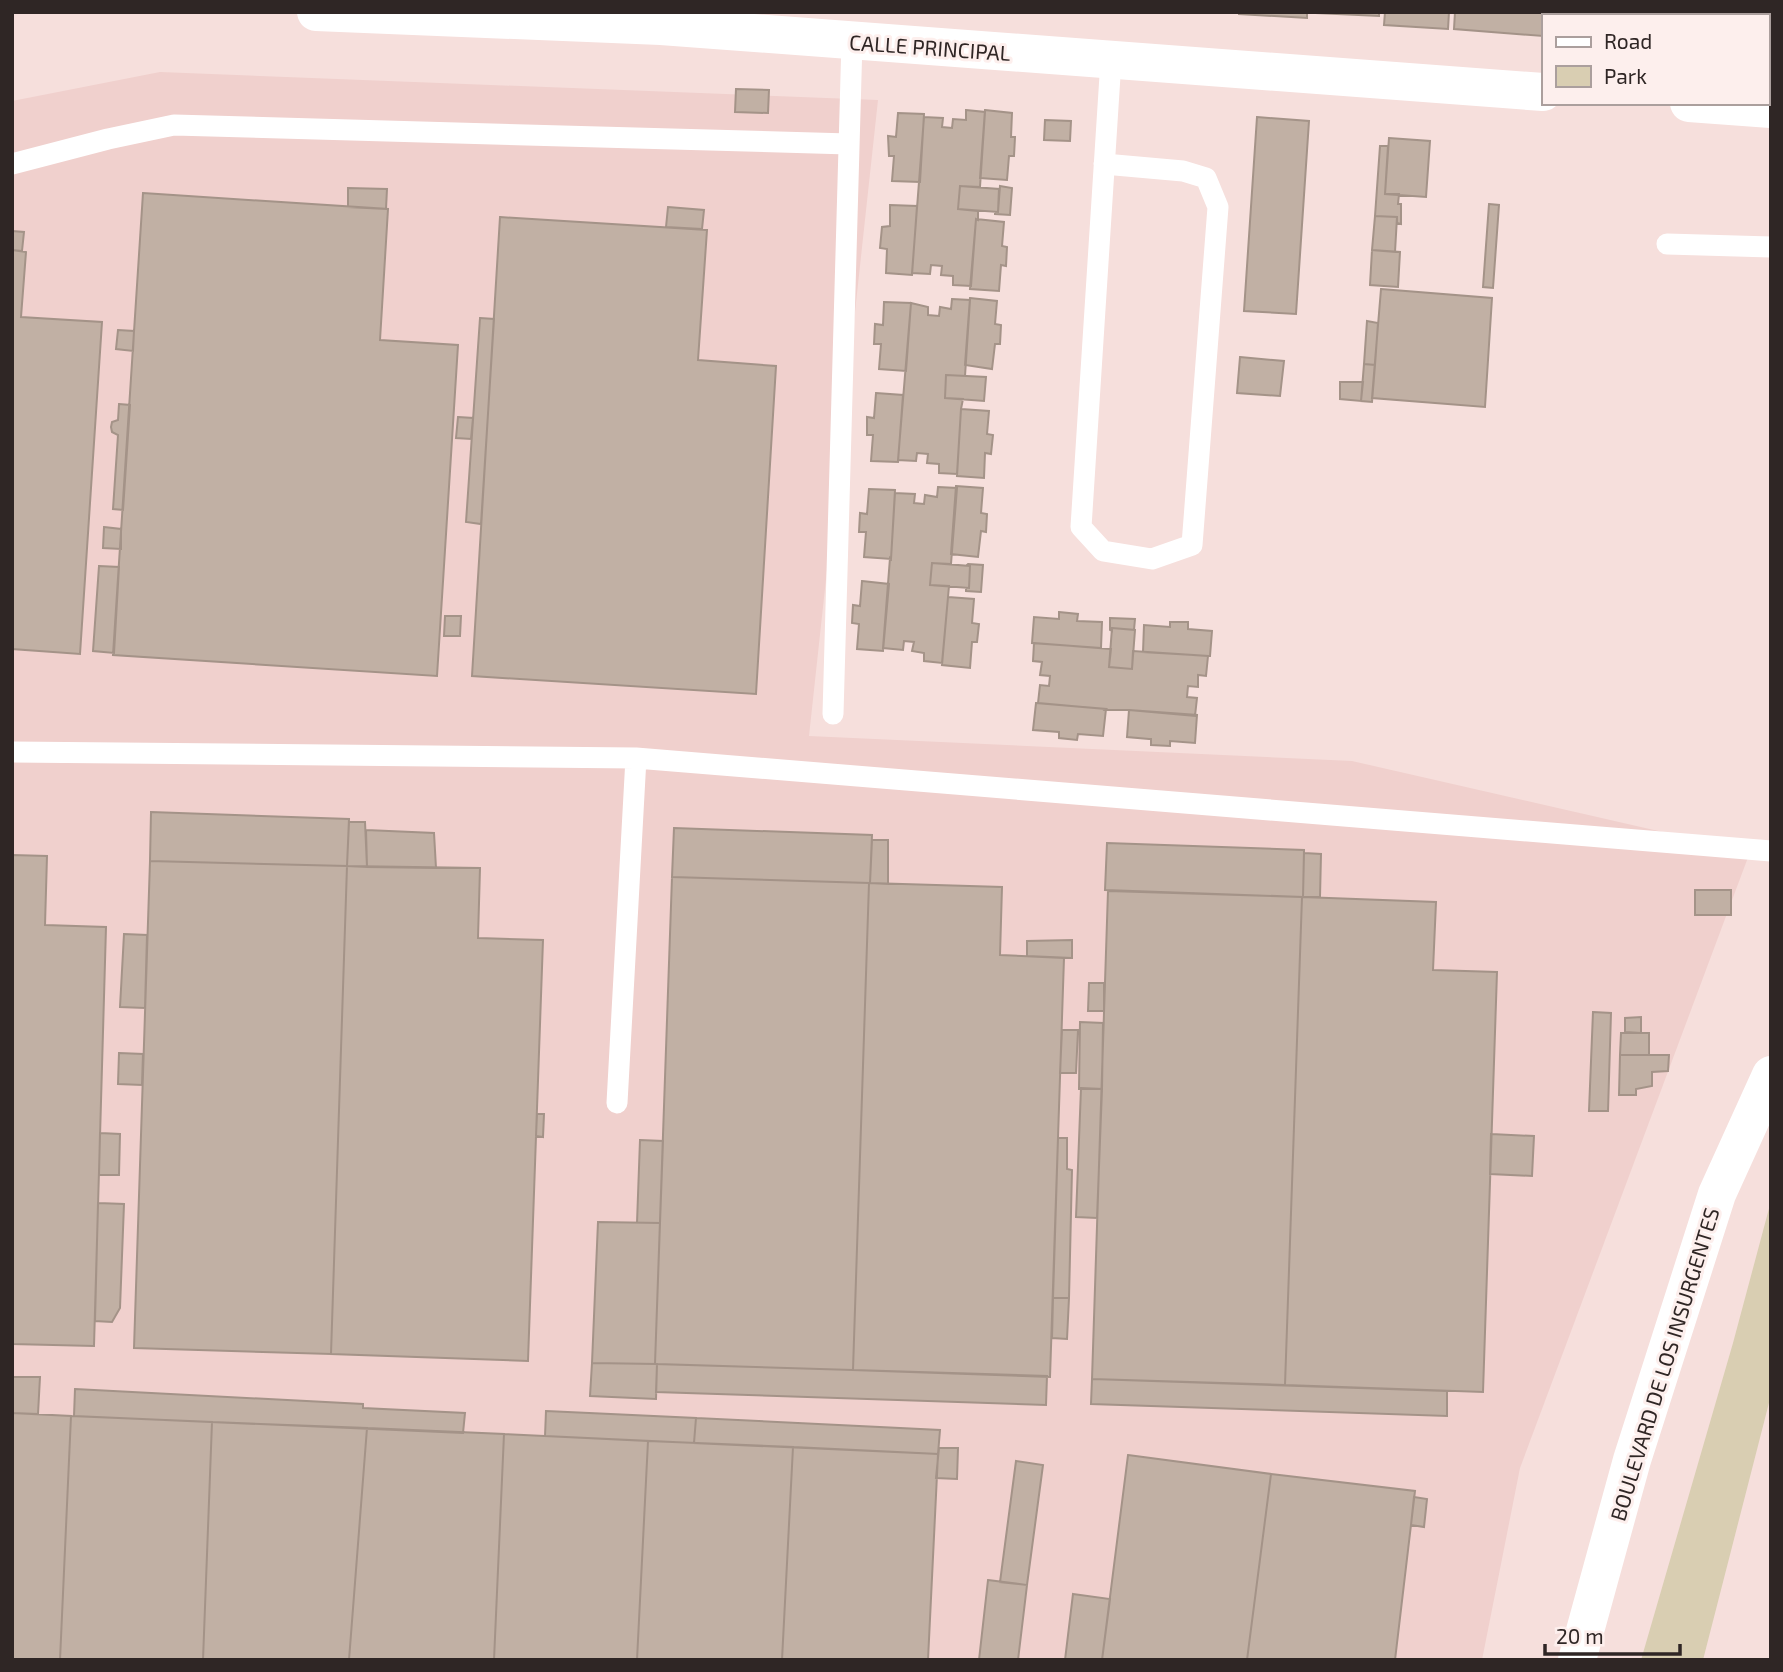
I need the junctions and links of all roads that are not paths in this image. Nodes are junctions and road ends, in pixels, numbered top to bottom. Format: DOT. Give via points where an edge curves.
graph roads {
  1 [pos="316,12"];
  2 [pos="379,13"];
  3 [pos="852,41"];
  4 [pos="1111,60"];
  5 [pos="1542,92"];
  6 [pos="1716,105"];
  7 [pos="1771,109"];
  8 [pos="849,144"];
  9 [pos="12,164"];
  10 [pos="1104,164"];
  11 [pos="1667,244"];
  12 [pos="1771,247"];
  13 [pos="833,714"];
  14 [pos="12,752"];
  15 [pos="636,758"];
  16 [pos="1771,850"];
  17 [pos="1771,1075"];
  18 [pos="617,1103"];
  19 [pos="1577,1660"];
  1 -- 2 [label="street, CALLE PRINCIPAL"];
  2 -- 3 [label="street, CALLE PRINCIPAL" via="661,26"];
  3 -- 4 [label="street, CALLE PRINCIPAL"];
  3 -- 8 [label="lane"];
  4 -- 5 [label="street, CALLE PRINCIPAL"];
  4 -- 10 [label="lane"];
  6 -- 7 [label="street"];
  8 -- 9 [label="lane" via="174,125"];
  8 -- 13 [label="lane"];
  10 -- 10 [label="lane" via="1081,527 1103,551 1152,559 1192,545 1218,207 1206,178 1183,171"];
  11 -- 12 [label="lane"];
  14 -- 15 [label="lane"];
  15 -- 16 [label="lane"];
  15 -- 18 [label="lane"];
  17 -- 19 [label="street, BOULEVARD DE LOS INSURGENTES" via="1717,1194 1632,1460"];
}
